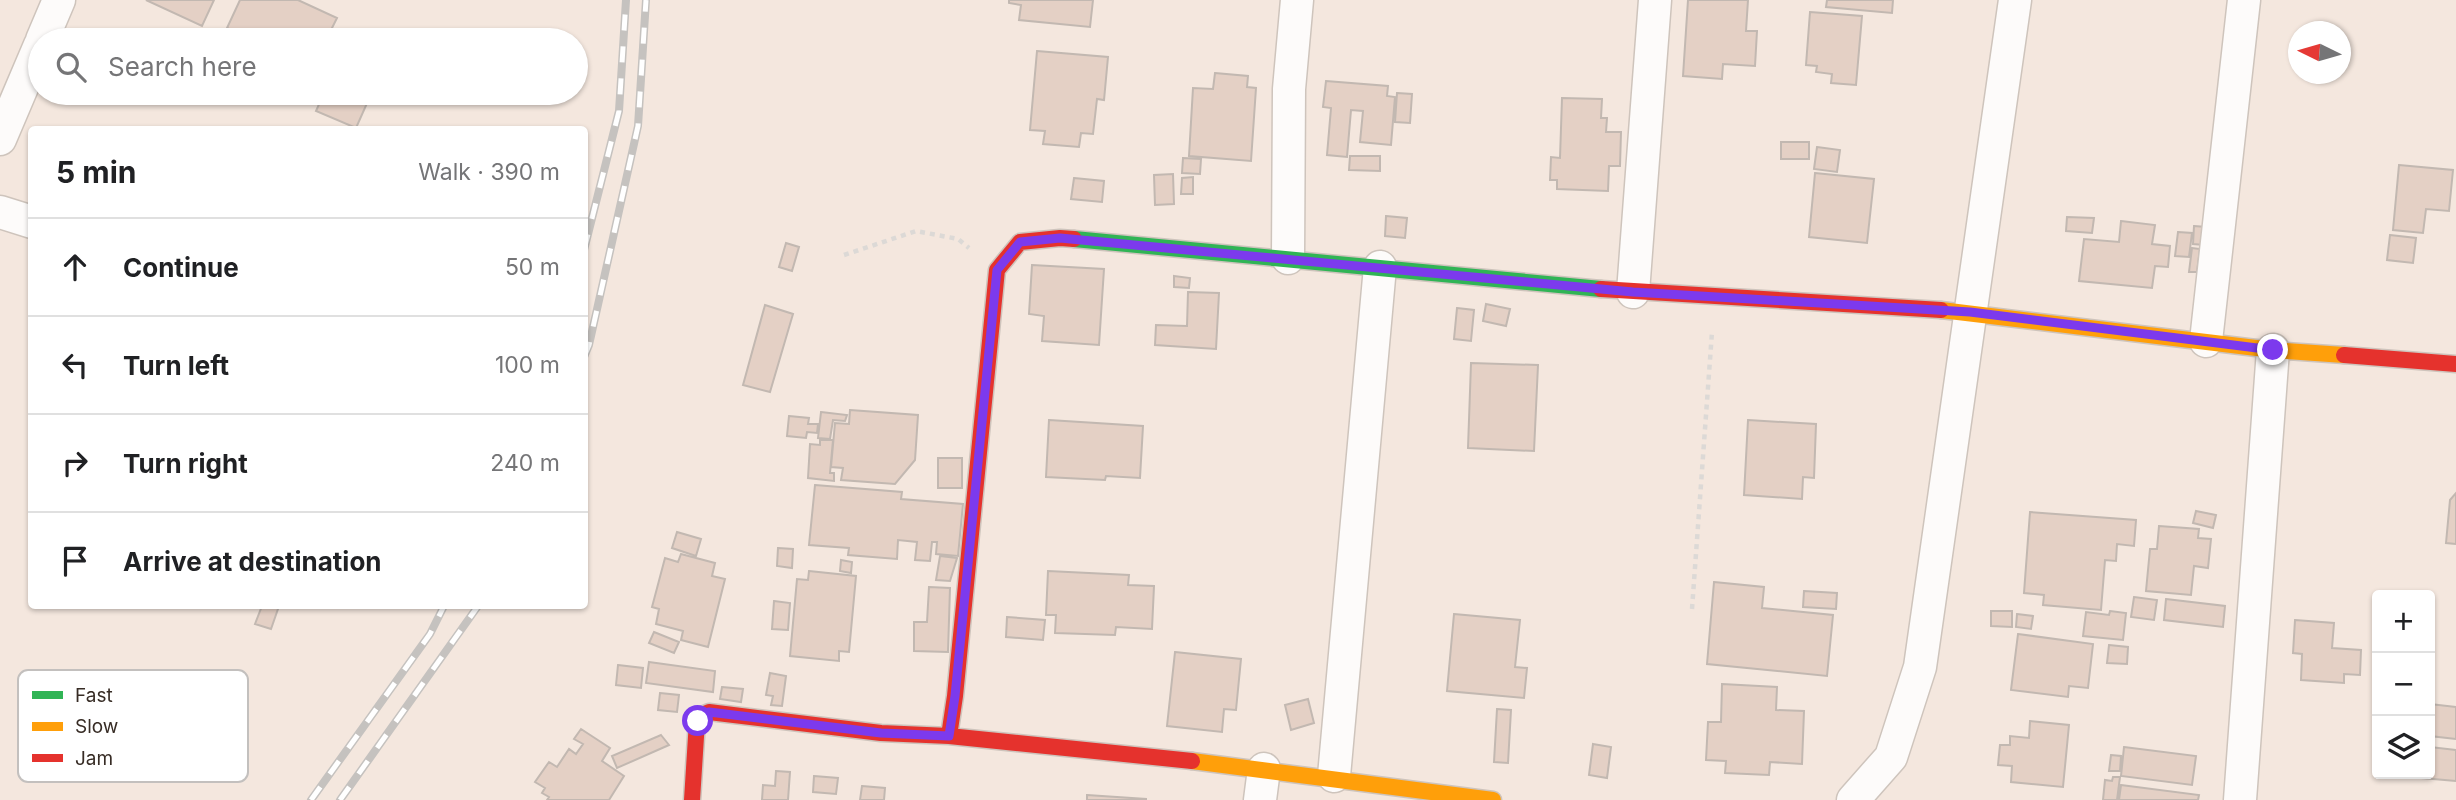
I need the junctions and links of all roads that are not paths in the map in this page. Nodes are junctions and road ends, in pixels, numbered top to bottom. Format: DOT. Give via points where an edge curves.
graph roads {
  1 [pos="59,0"];
  2 [pos="1297,0"];
  3 [pos="1655,0"];
  4 [pos="2015,0"];
  5 [pos="2244,0"];
  6 [pos="47,28"];
  7 [pos="28,73"];
  8 [pos="0,139"];
  9 [pos="0,212"];
  10 [pos="28,221"];
  11 [pos="1288,258"];
  12 [pos="1380,267"];
  13 [pos="1633,292"];
  14 [pos="1970,312"];
  15 [pos="2206,341"];
  16 [pos="2273,350"];
  17 [pos="2456,364"];
  18 [pos="949,736"];
  19 [pos="1264,769"];
  20 [pos="1334,776"];
  21 [pos="692,800"];
  22 [pos="1260,800"];
  23 [pos="1493,800"];
  24 [pos="1853,800"];
  25 [pos="2239,800"];
  1 -- 6 [label="street"];
  2 -- 11 [label="street" via="1289,89"];
  3 -- 13 [label="street"];
  4 -- 14 [label="street"];
  5 -- 15 [label="street"];
  7 -- 8 [label="street"];
  9 -- 10 [label="street"];
  11 -- 12 [label="street"];
  11 -- 18 [label="street" via="1060,238 1020,242 997,270"];
  12 -- 13 [label="street"];
  12 -- 20 [label="street"];
  13 -- 14 [label="street"];
  14 -- 15 [label="street"];
  14 -- 24 [label="street" via="1920,667 1891,757"];
  15 -- 16 [label="street"];
  16 -- 17 [label="street"];
  16 -- 25 [label="street"];
  18 -- 19 [label="street"];
  18 -- 21 [label="street" via="881,733 709,712 698,721"];
  19 -- 20 [label="street"];
  19 -- 22 [label="street"];
  20 -- 23 [label="street"];
}
